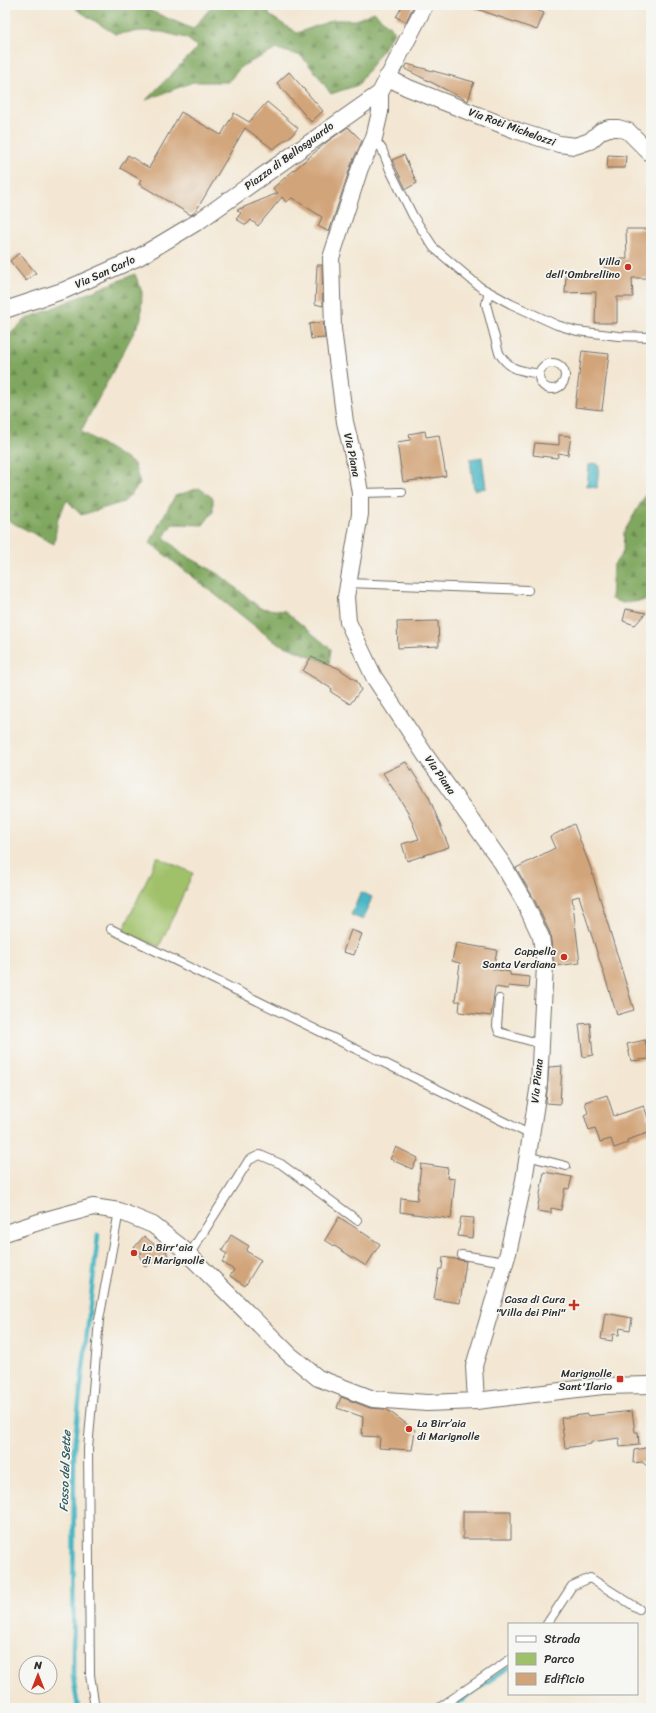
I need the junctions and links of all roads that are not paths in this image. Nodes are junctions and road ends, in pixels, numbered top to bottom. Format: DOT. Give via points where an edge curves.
graph roads {
  1 [pos="425,5"];
  2 [pos="387,77"];
  3 [pos="380,93"];
  4 [pos="372,143"];
  5 [pos="651,154"];
  6 [pos="199,221"];
  7 [pos="489,292"];
  8 [pos="5,310"];
  9 [pos="651,337"];
  10 [pos="539,374"];
  11 [pos="402,492"];
  12 [pos="360,493"];
  13 [pos="348,583"];
  14 [pos="528,590"];
  15 [pos="111,929"];
  16 [pos="500,999"];
  17 [pos="541,1044"];
  18 [pos="531,1135"];
  19 [pos="527,1156"];
  20 [pos="566,1166"];
  21 [pos="119,1211"];
  22 [pos="357,1220"];
  23 [pos="5,1233"];
  24 [pos="189,1255"];
  25 [pos="462,1255"];
  26 [pos="505,1262"];
  27 [pos="651,1385"];
  28 [pos="476,1402"];
  29 [pos="639,1609"];
  30 [pos="548,1623"];
  31 [pos="508,1661"];
  32 [pos="95,1708"];
  33 [pos="439,1708"];
  1 -- 2 [label="street"];
  2 -- 3 [label="street"];
  2 -- 5 [label="street, Via Roti Michelozzi" via="406,87 518,131 559,144 575,146 590,141 608,128 618,128 628,131"];
  3 -- 4 [label="street" via="380,112"];
  3 -- 6 [label="street, Piazza di Bellosguardo"];
  4 -- 7 [label="lane" via="382,149 412,216 434,248"];
  4 -- 12 [label="street, Via Piana" via="360,168 331,258 333,329 345,422"];
  6 -- 8 [label="street, Via San Carlo" via="139,257 65,290"];
  7 -- 9 [label="lane" via="557,325 578,331"];
  7 -- 10 [label="lane" via="486,304 500,353 506,364"];
  11 -- 12 [label="lane"];
  12 -- 13 [label="street, Via Piana" via="360,514"];
  13 -- 14 [label="lane"];
  13 -- 17 [label="street, Via Piana" via="348,622 374,677 502,863 541,937 545,964"];
  15 -- 18 [label="lane"];
  16 -- 17 [label="lane" via="497,1026 500,1032"];
  17 -- 18 [label="street, Via Piana" via="539,1084"];
  18 -- 19 [label="street, Via Piana"];
  19 -- 20 [label="lane"];
  19 -- 26 [label="street, Via Piana"];
  21 -- 23 [label="street" via="93,1208"];
  21 -- 24 [label="street" via="153,1225"];
  21 -- 32 [label="lane" via="99,1320 88,1449 90,1675"];
  22 -- 24 [label="lane" via="281,1164 260,1155 249,1160"];
  24 -- 28 [label="street" via="290,1355 318,1378 373,1399 427,1403"];
  25 -- 26 [label="lane"];
  26 -- 28 [label="street, Via Piana" via="474,1366"];
  27 -- 28 [label="street" via="603,1386"];
  29 -- 30 [label="lane" via="590,1578 572,1586"];
  31 -- 33 [label="lane"];
}
